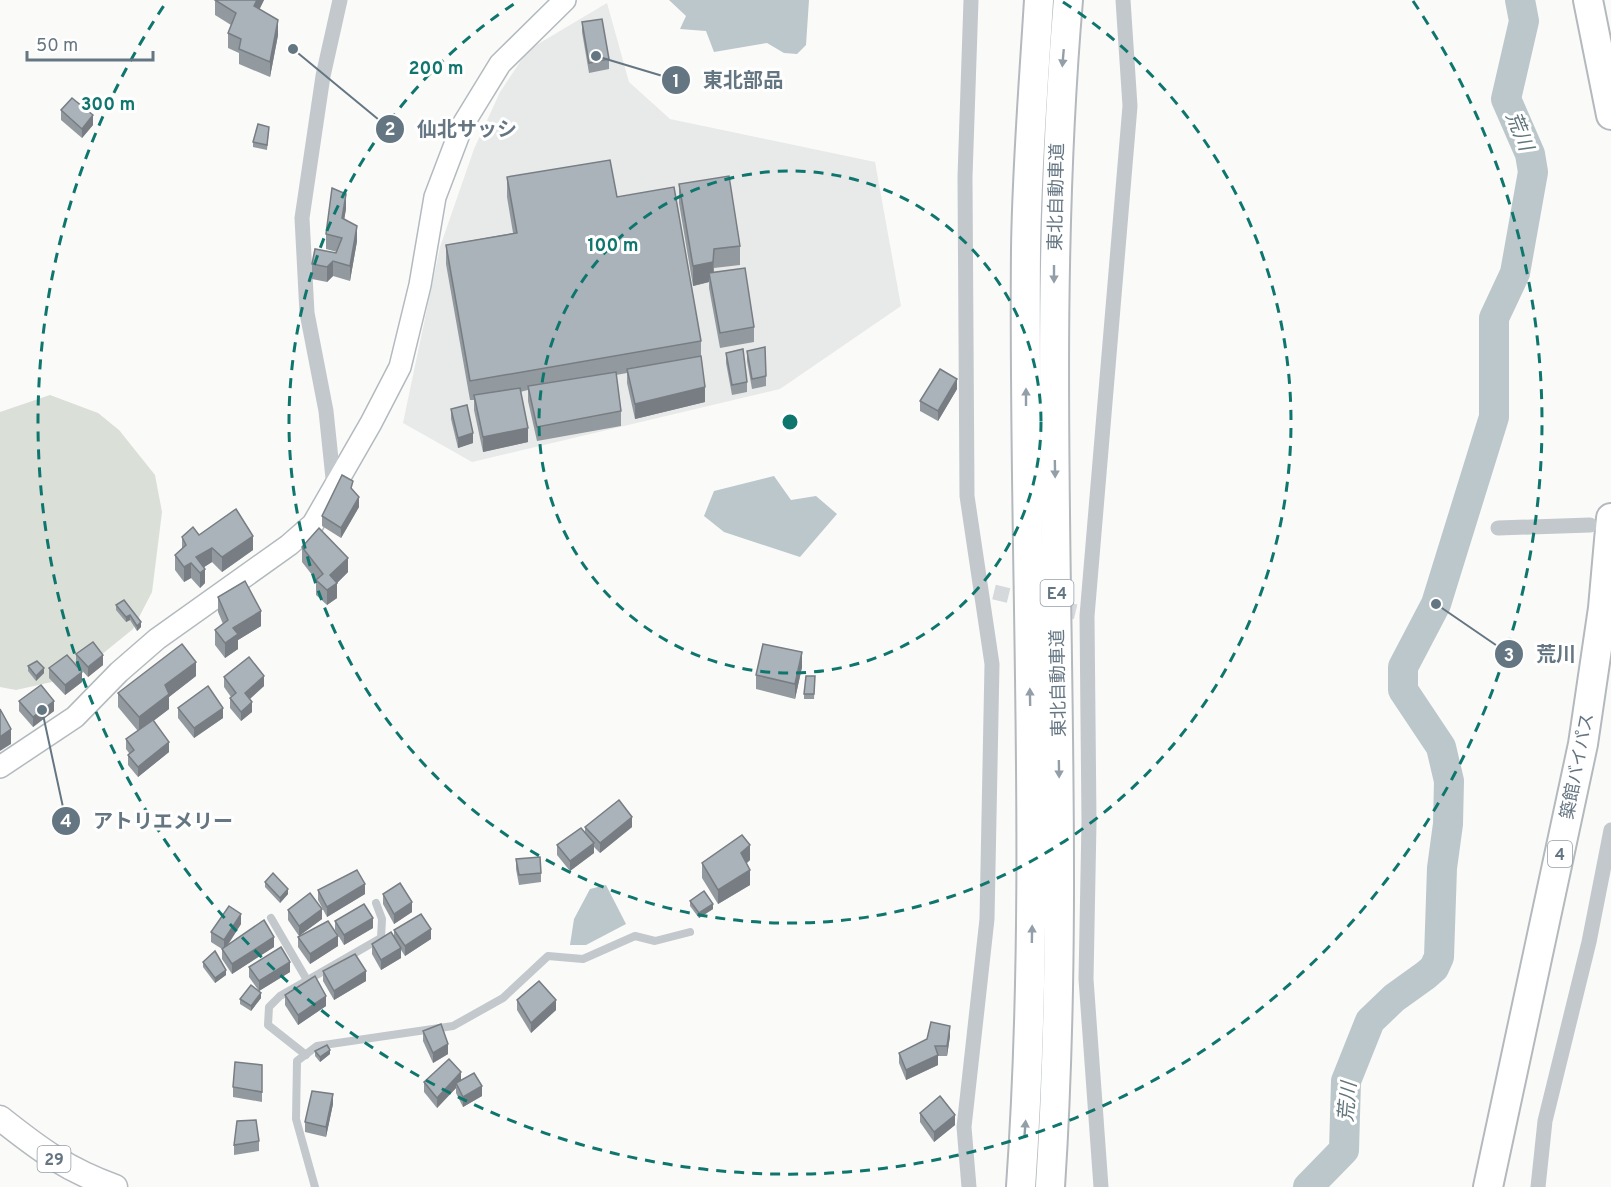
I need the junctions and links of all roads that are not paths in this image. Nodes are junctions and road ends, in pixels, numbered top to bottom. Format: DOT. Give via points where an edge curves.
graph roads {
  1 [pos="340,0"];
  2 [pos="565,0"];
  3 [pos="971,0"];
  4 [pos="1039,0"];
  5 [pos="1068,0"];
  6 [pos="1123,0"];
  7 [pos="1588,0"];
  8 [pos="1611,115"];
  9 [pos="334,488"];
  10 [pos="1601,522"];
  11 [pos="1498,528"];
  12 [pos="0,767"];
  13 [pos="1611,830"];
  14 [pos="376,903"];
  15 [pos="272,918"];
  16 [pos="690,932"];
  17 [pos="307,980"];
  18 [pos="306,1055"];
  19 [pos="0,1118"];
  20 [pos="115,1187"];
  21 [pos="315,1187"];
  22 [pos="969,1187"];
  23 [pos="1021,1187"];
  24 [pos="1050,1187"];
  25 [pos="1101,1187"];
  26 [pos="1488,1187"];
  27 [pos="1538,1187"];
  1 -- 9 [label="street" via="323,76 302,218 308,313 326,411"];
  2 -- 9 [label="street" via="500,64 462,126 435,197 420,285 399,367"];
  3 -- 22 [label="street" via="964,177 967,496 988,592 992,664 987,919 964,1127"];
  23 -- 4 [label="highway, 東北自動車道 / E4, one-way" via="1029,1068 1032,898 1026,247"];
  5 -- 24 [label="highway, 東北自動車道 / E4, one-way" via="1058,117 1054,246 1061,896 1058,1068"];
  6 -- 25 [label="street" via="1130,106 1082,614 1089,822 1086,979"];
  7 -- 8 [label="highway"];
  9 -- 12 [label="street" via="313,524 289,545 157,639 75,717"];
  10 -- 11 [label="street"];
  10 -- 26 [label="highway, 築館バイパス / 4" via="1603,608 1583,744"];
  13 -- 27 [label="street" via="1589,942 1545,1121"];
  14 -- 17 [label="lane" via="382,919 381,938"];
  15 -- 17 [label="lane"];
  16 -- 18 [label="lane" via="655,940 635,936 583,959 548,956 502,998 453,1026 317,1046"];
  17 -- 18 [label="lane" via="269,1007 268,1025"];
  18 -- 21 [label="lane" via="297,1061 296,1119"];
  19 -- 20 [label="main road, 29" via="78,1173"];
}
